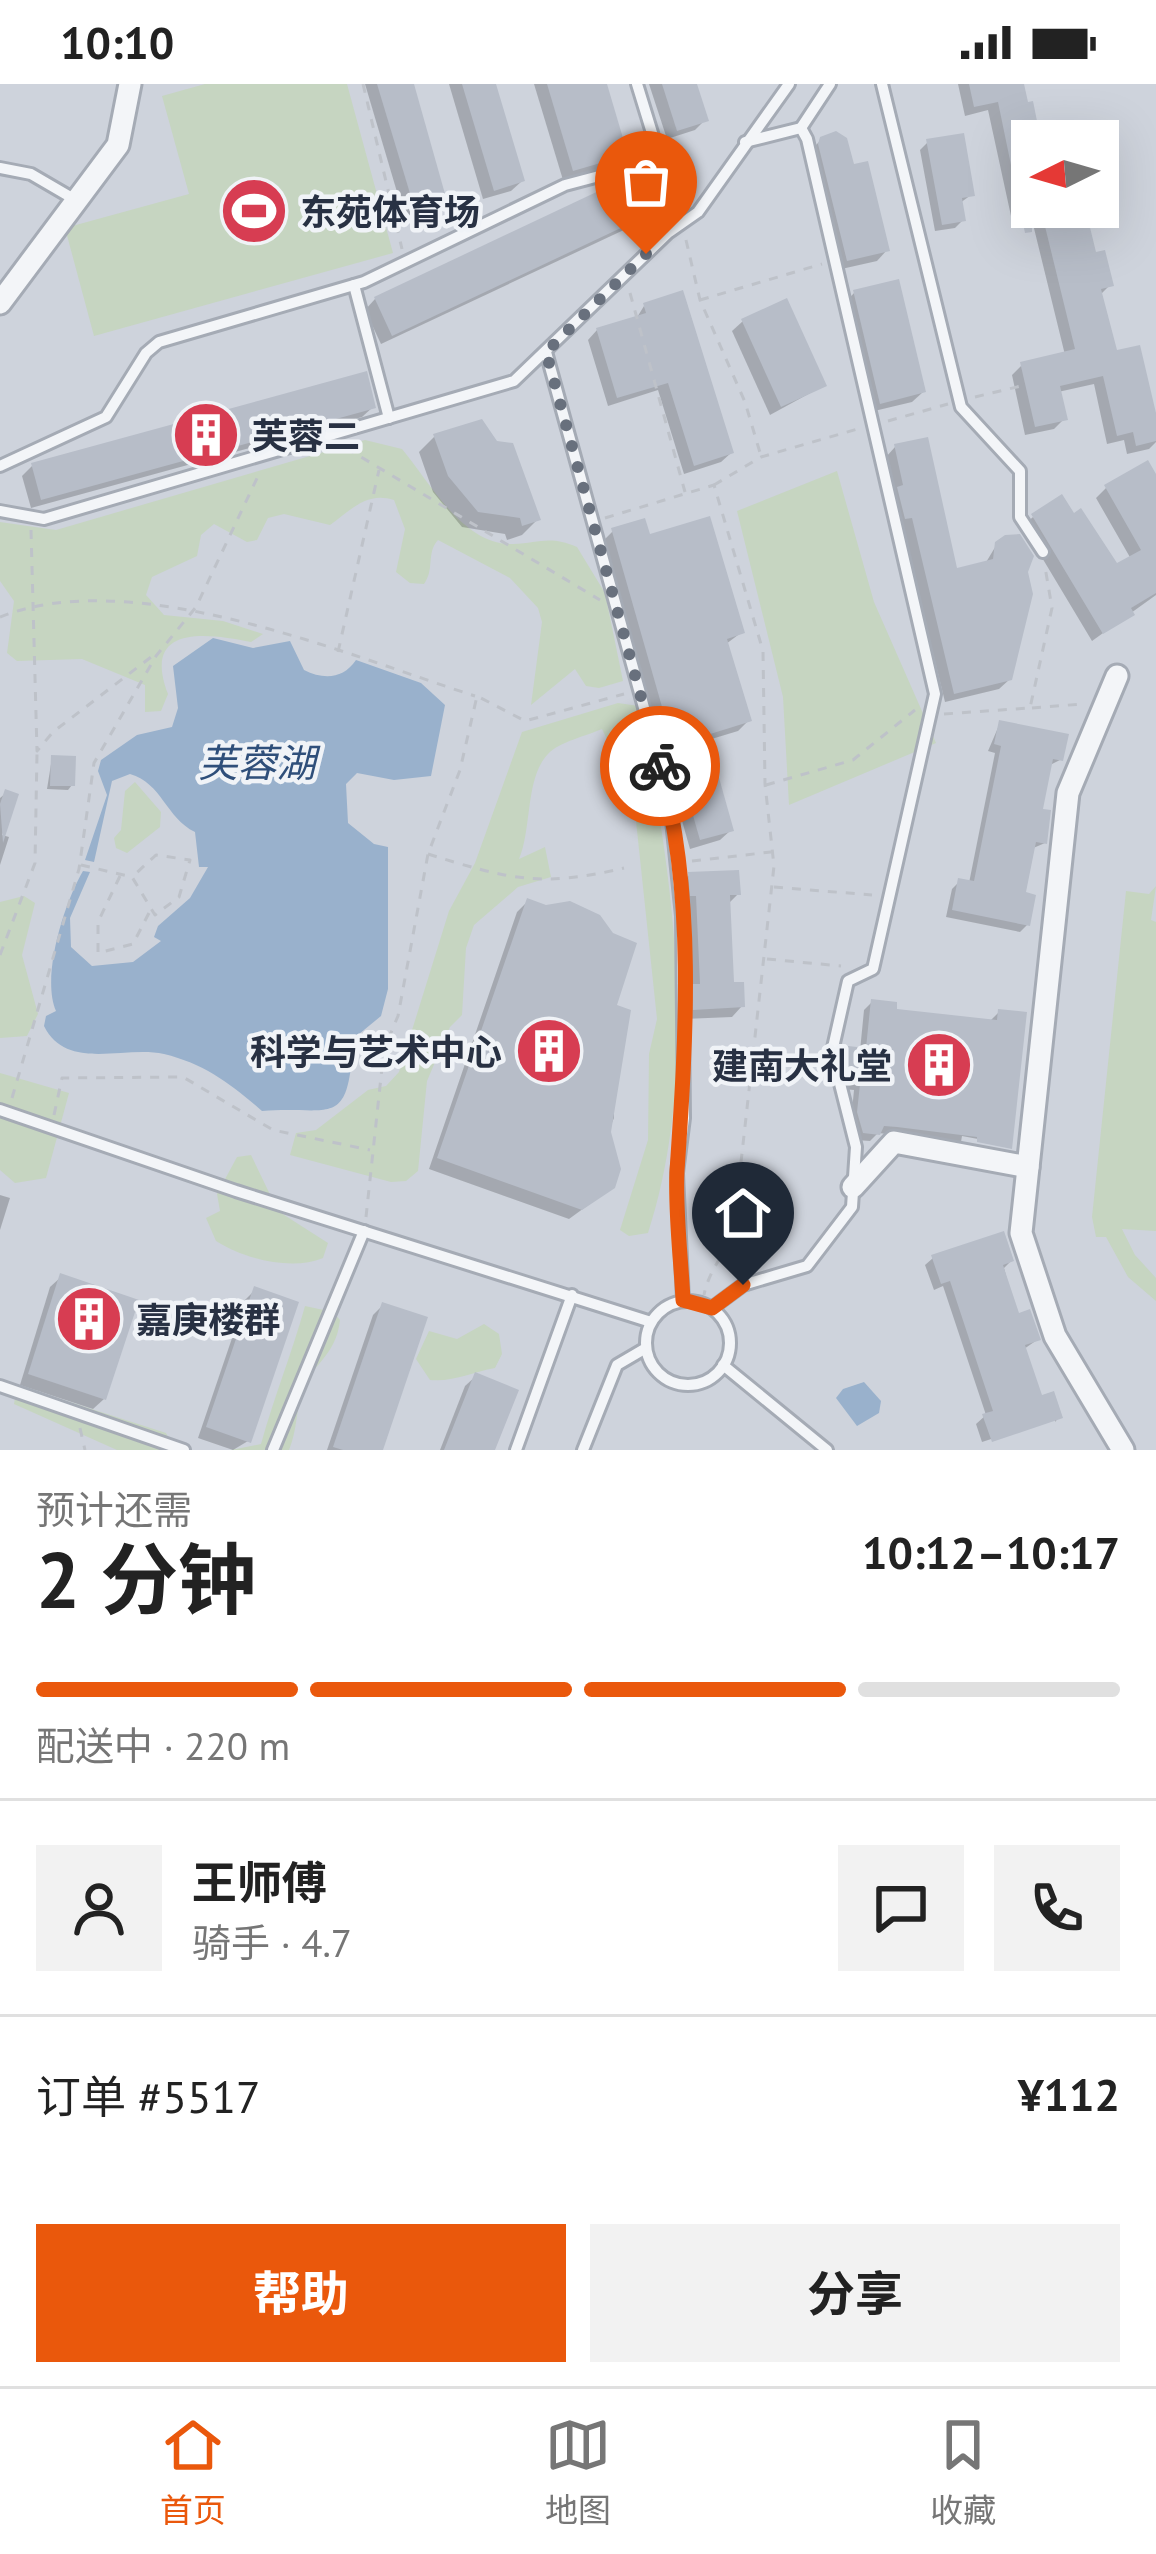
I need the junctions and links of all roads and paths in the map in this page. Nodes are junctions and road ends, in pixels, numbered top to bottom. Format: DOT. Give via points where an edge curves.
graph roads {
  1 [pos="130,84"];
  2 [pos="362,84"];
  3 [pos="638,84"];
  4 [pos="788,84"];
  5 [pos="830,84"];
  6 [pos="881,84"];
  7 [pos="800,128"];
  8 [pos="745,142"];
  9 [pos="0,168"];
  10 [pos="618,171"];
  11 [pos="80,202"];
  12 [pos="680,224"];
  13 [pos="835,260"];
  14 [pos="406,262"];
  15 [pos="625,274"];
  16 [pos="355,285"];
  17 [pos="700,300"];
  18 [pos="0,303"];
  19 [pos="546,352"];
  20 [pos="1025,385"];
  21 [pos="960,401"];
  22 [pos="389,418"];
  23 [pos="873,425"];
  24 [pos="327,436"];
  25 [pos="761,457"];
  26 [pos="0,466"];
  27 [pos="380,468"];
  28 [pos="260,470"];
  29 [pos="715,484"];
  30 [pos="686,493"];
  31 [pos="0,511"];
  32 [pos="31,516"];
  33 [pos="593,521"];
  34 [pos="1043,552"];
  35 [pos="35,603"];
  36 [pos="196,607"];
  37 [pos="617,610"];
  38 [pos="0,617"];
  39 [pos="164,647"];
  40 [pos="338,652"];
  41 [pos="1117,676"];
  42 [pos="639,690"];
  43 [pos="935,694"];
  44 [pos="477,697"];
  45 [pos="1107,701"];
  46 [pos="1030,708"];
  47 [pos="930,715"];
  48 [pos="38,751"];
  49 [pos="765,786"];
  50 [pos="773,851"];
  51 [pos="428,854"];
  52 [pos="676,863"];
  53 [pos="80,864"];
  54 [pos="624,868"];
  55 [pos="121,874"];
  56 [pos="132,877"];
  57 [pos="772,887"];
  58 [pos="889,896"];
  59 [pos="151,909"];
  60 [pos="0,955"];
  61 [pos="765,959"];
  62 [pos="873,969"];
  63 [pos="3,1110"];
  64 [pos="51,1127"];
  65 [pos="372,1150"];
  66 [pos="1028,1167"];
  67 [pos="853,1187"];
  68 [pos="364,1231"];
  69 [pos="572,1294"];
  70 [pos="683,1300"];
  71 [pos="707,1305"];
  72 [pos="651,1322"];
  73 [pos="646,1348"];
  74 [pos="723,1365"];
  75 [pos="0,1386"];
  76 [pos="76,1413"];
  77 [pos="85,1450"];
  78 [pos="184,1450"];
  79 [pos="273,1450"];
  80 [pos="516,1450"];
  81 [pos="583,1450"];
  82 [pos="827,1450"];
  83 [pos="1123,1450"];
  1 -- 11 [label="street" via="118,145"];
  2 -- 14 [label="path"];
  3 -- 12 [label="lane"];
  4 -- 8 [label="lane"];
  5 -- 7 [label="lane"];
  6 -- 21 [label="lane"];
  7 -- 8 [label="lane"];
  7 -- 13 [label="lane"];
  8 -- 12 [label="lane" via="698,212"];
  9 -- 11 [label="lane" via="31,174"];
  10 -- 14 [label="lane" via="565,185"];
  11 -- 18 [label="street"];
  12 -- 15 [label="lane"];
  12 -- 17 [label="path"];
  13 -- 17 [label="path"];
  13 -- 23 [label="lane"];
  14 -- 16 [label="lane"];
  15 -- 19 [label="lane"];
  15 -- 30 [label="path"];
  16 -- 22 [label="lane"];
  16 -- 26 [label="lane" via="159,342 106,417"];
  17 -- 25 [label="path"];
  19 -- 22 [label="lane" via="514,381"];
  19 -- 33 [label="lane"];
  20 -- 21 [label="path"];
  21 -- 23 [label="path"];
  21 -- 34 [label="lane" via="1020,470 1021,517"];
  22 -- 24 [label="lane"];
  23 -- 25 [label="path"];
  23 -- 43 [label="lane"];
  24 -- 27 [label="path"];
  24 -- 32 [label="lane" via="44,519"];
  25 -- 29 [label="path"];
  27 -- 37 [label="path"];
  27 -- 40 [label="path"];
  28 -- 36 [label="path"];
  29 -- 30 [label="path"];
  29 -- 49 [label="path" via="764,652"];
  30 -- 33 [label="path"];
  31 -- 32 [label="lane"];
  32 -- 35 [label="path"];
  33 -- 37 [label="lane"];
  34 -- 46 [label="path" via="1052,608"];
  35 -- 36 [label="path"];
  35 -- 38 [label="path"];
  35 -- 48 [label="path"];
  36 -- 39 [label="path"];
  36 -- 40 [label="path"];
  37 -- 42 [label="lane"];
  39 -- 48 [label="path"];
  39 -- 53 [label="path" via="94,763"];
  40 -- 44 [label="path"];
  41 -- 45 [label="street"];
  42 -- 44 [label="path" via="525,721"];
  42 -- 52 [label="lane" via="670,802"];
  43 -- 47 [label="lane"];
  43 -- 49 [label="path" via="853,760"];
  44 -- 51 [label="path"];
  45 -- 46 [label="path"];
  45 -- 66 [label="street" via="1068,794"];
  46 -- 47 [label="path"];
  47 -- 58 [label="lane"];
  48 -- 60 [label="path" via="35,863"];
  49 -- 50 [label="path"];
  50 -- 52 [label="path"];
  50 -- 57 [label="path"];
  51 -- 54 [label="path" via="501,877 562,883"];
  51 -- 65 [label="path" via="398,1016 384,1049"];
  52 -- 70 [label="lane"];
  53 -- 55 [label="path"];
  53 -- 63 [label="path" via="23,1070"];
  55 -- 56 [label="path"];
  55 -- 59 [label="path" via="98,922 98,953 133,944"];
  56 -- 59 [label="path"];
  56 -- 59 [label="path" via="156,855 190,860 179,897 155,915"];
  57 -- 58 [label="path"];
  57 -- 61 [label="path"];
  58 -- 62 [label="lane"];
  61 -- 62 [label="path"];
  61 -- 71 [label="path" via="734,1234 710,1269"];
  62 -- 67 [label="lane" via="848,981 832,1052 856,1147"];
  63 -- 64 [label="lane"];
  64 -- 65 [label="path" via="62,1078 184,1077 273,1130"];
  64 -- 68 [label="lane"];
  65 -- 68 [label="path"];
  66 -- 67 [label="street" via="894,1142"];
  66 -- 83 [label="street" via="1021,1233 1055,1336"];
  67 -- 71 [label="lane" via="840,1228 807,1266"];
  68 -- 69 [label="lane"];
  68 -- 79 [label="lane"];
  69 -- 72 [label="lane"];
  69 -- 80 [label="lane"];
  70 -- 71 [label="lane"];
  70 -- 72 [label="lane"];
  71 -- 74 [label="lane" via="729,1334"];
  72 -- 73 [label="lane"];
  73 -- 74 [label="lane" via="659,1374 686,1385"];
  73 -- 81 [label="lane" via="617,1365"];
  74 -- 82 [label="lane"];
  75 -- 76 [label="lane"];
  76 -- 77 [label="path"];
  76 -- 78 [label="lane"];
}
